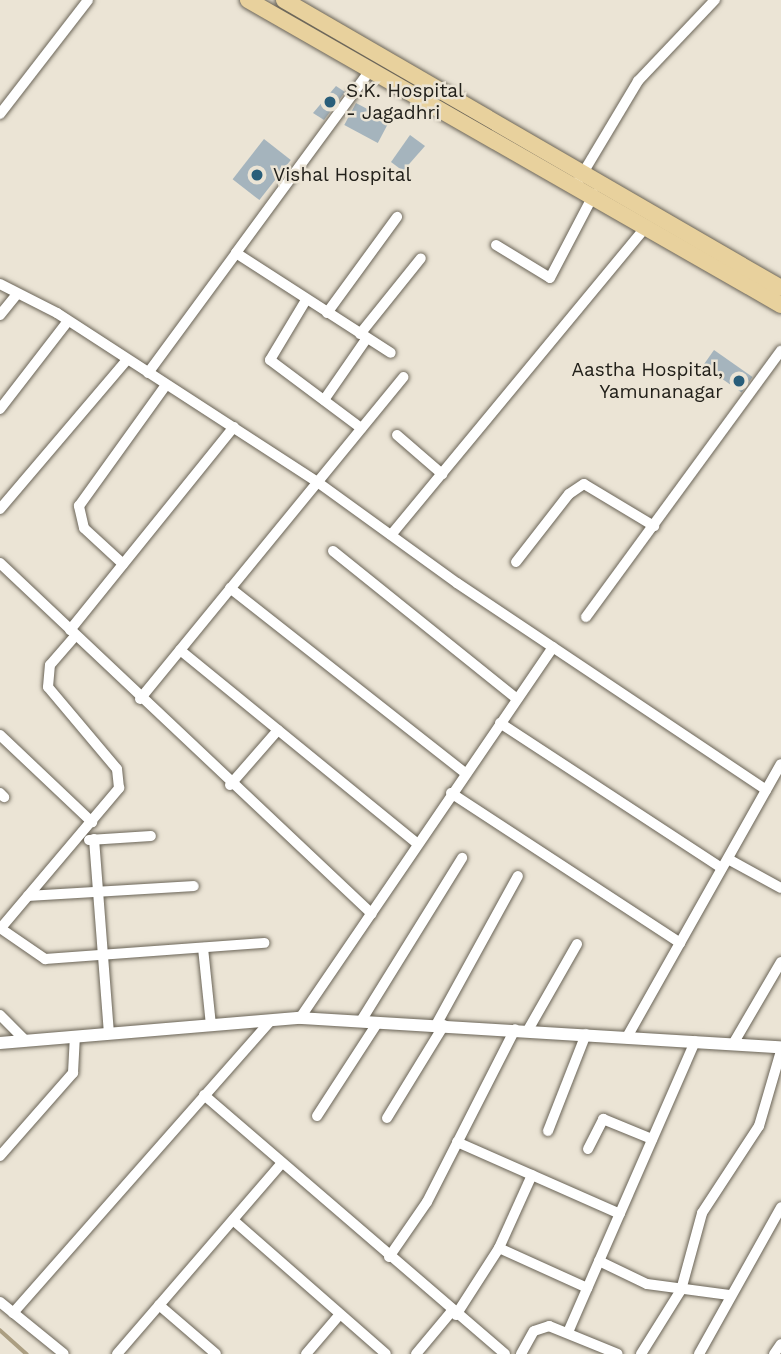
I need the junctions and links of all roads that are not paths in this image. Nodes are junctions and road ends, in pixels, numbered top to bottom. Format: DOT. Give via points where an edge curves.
graph roads {
  1 [pos="88,0"];
  2 [pos="248,0"];
  3 [pos="284,0"];
  4 [pos="715,0"];
  5 [pos="371,68"];
  6 [pos="0,114"];
  7 [pos="581,177"];
  8 [pos="594,194"];
  9 [pos="397,217"];
  10 [pos="647,225"];
  11 [pos="496,245"];
  12 [pos="236,253"];
  13 [pos="421,258"];
  14 [pos="0,284"];
  15 [pos="781,288"];
  16 [pos="16,295"];
  17 [pos="306,300"];
  18 [pos="781,305"];
  19 [pos="327,313"];
  20 [pos="0,315"];
  21 [pos="68,321"];
  22 [pos="363,336"];
  23 [pos="781,351"];
  24 [pos="391,354"];
  25 [pos="127,360"];
  26 [pos="148,373"];
  27 [pos="404,377"];
  28 [pos="166,385"];
  29 [pos="324,400"];
  30 [pos="0,409"];
  31 [pos="234,427"];
  32 [pos="361,428"];
  33 [pos="397,435"];
  34 [pos="442,474"];
  35 [pos="316,481"];
  36 [pos="0,509"];
  37 [pos="654,526"];
  38 [pos="391,535"];
  39 [pos="333,551"];
  40 [pos="516,562"];
  41 [pos="0,563"];
  42 [pos="123,564"];
  43 [pos="230,588"];
  44 [pos="586,617"];
  45 [pos="73,633"];
  46 [pos="553,647"];
  47 [pos="180,650"];
  48 [pos="140,699"];
  49 [pos="517,699"];
  50 [pos="500,723"];
  51 [pos="278,730"];
  52 [pos="0,735"];
  53 [pos="780,769"];
  54 [pos="465,773"];
  55 [pos="230,785"];
  56 [pos="766,790"];
  57 [pos="451,793"];
  58 [pos="92,822"];
  59 [pos="151,836"];
  60 [pos="94,839"];
  61 [pos="75,842"];
  62 [pos="418,844"];
  63 [pos="462,858"];
  64 [pos="728,859"];
  65 [pos="722,868"];
  66 [pos="518,876"];
  67 [pos="194,887"];
  68 [pos="781,888"];
  69 [pos="97,891"];
  70 [pos="28,896"];
  71 [pos="372,914"];
  72 [pos="0,928"];
  73 [pos="264,943"];
  74 [pos="680,943"];
  75 [pos="577,944"];
  76 [pos="203,948"];
  77 [pos="103,956"];
  78 [pos="781,962"];
  79 [pos="0,1015"];
  80 [pos="300,1018"];
  81 [pos="270,1021"];
  82 [pos="361,1021"];
  83 [pos="377,1022"];
  84 [pos="211,1025"];
  85 [pos="440,1025"];
  86 [pos="521,1030"];
  87 [pos="109,1033"];
  88 [pos="586,1034"];
  89 [pos="75,1036"];
  90 [pos="627,1037"];
  91 [pos="26,1041"];
  92 [pos="695,1041"];
  93 [pos="0,1043"];
  94 [pos="733,1044"];
  95 [pos="781,1049"];
  96 [pos="204,1095"];
  97 [pos="317,1115"];
  98 [pos="387,1118"];
  99 [pos="548,1131"];
  100 [pos="652,1139"];
  101 [pos="457,1142"];
  102 [pos="588,1149"];
  103 [pos="0,1156"];
  104 [pos="282,1163"];
  105 [pos="532,1175"];
  106 [pos="781,1206"];
  107 [pos="620,1214"];
  108 [pos="233,1220"];
  109 [pos="499,1248"];
  110 [pos="390,1257"];
  111 [pos="599,1261"];
  112 [pos="587,1287"];
  113 [pos="681,1290"];
  114 [pos="729,1295"];
  115 [pos="0,1302"];
  116 [pos="159,1305"];
  117 [pos="13,1313"];
  118 [pos="454,1313"];
  119 [pos="341,1314"];
  120 [pos="569,1330"];
  121 [pos="781,1344"];
  122 [pos="64,1354"];
  123 [pos="117,1354"];
  124 [pos="216,1354"];
  125 [pos="306,1354"];
  126 [pos="386,1354"];
  127 [pos="416,1354"];
  128 [pos="505,1354"];
  129 [pos="521,1354"];
  130 [pos="618,1354"];
  131 [pos="640,1354"];
  132 [pos="699,1354"];
  133 [pos="774,1354"];
  1 -- 6 [label="street"];
  2 -- 5 [label="main road"];
  3 -- 7 [label="main road"];
  4 -- 7 [label="street" via="638,81"];
  5 -- 7 [label="main road"];
  5 -- 12 [label="street"];
  7 -- 8 [label="main road"];
  7 -- 15 [label="main road"];
  8 -- 10 [label="main road"];
  8 -- 11 [label="street" via="550,278"];
  9 -- 19 [label="street"];
  10 -- 18 [label="main road"];
  10 -- 34 [label="street"];
  12 -- 17 [label="street"];
  12 -- 26 [label="street"];
  13 -- 22 [label="street"];
  14 -- 16 [label="street"];
  16 -- 20 [label="street"];
  16 -- 21 [label="street"];
  17 -- 19 [label="street"];
  17 -- 29 [label="street" via="269,356"];
  19 -- 22 [label="street"];
  21 -- 25 [label="street"];
  21 -- 30 [label="street"];
  22 -- 24 [label="street"];
  22 -- 29 [label="street"];
  23 -- 37 [label="street"];
  25 -- 26 [label="street"];
  25 -- 36 [label="street"];
  26 -- 28 [label="street"];
  27 -- 32 [label="street"];
  28 -- 31 [label="street"];
  28 -- 42 [label="street" via="79,506 84,528"];
  29 -- 32 [label="street"];
  31 -- 35 [label="street"];
  31 -- 42 [label="street"];
  32 -- 35 [label="street"];
  33 -- 34 [label="street"];
  34 -- 38 [label="street"];
  35 -- 38 [label="street"];
  35 -- 43 [label="street"];
  37 -- 40 [label="street" via="584,484 569,494"];
  37 -- 44 [label="street"];
  38 -- 46 [label="street"];
  39 -- 49 [label="street"];
  41 -- 45 [label="street"];
  42 -- 45 [label="street"];
  43 -- 47 [label="street"];
  43 -- 54 [label="street"];
  45 -- 48 [label="street"];
  45 -- 58 [label="street" via="47,676 54,697 121,778"];
  46 -- 49 [label="street"];
  46 -- 56 [label="street"];
  47 -- 48 [label="street"];
  47 -- 51 [label="street"];
  48 -- 55 [label="street"];
  49 -- 50 [label="street"];
  50 -- 54 [label="street"];
  50 -- 65 [label="street"];
  51 -- 55 [label="street"];
  51 -- 62 [label="street"];
  52 -- 58 [label="street"];
  53 -- 56 [label="street"];
  54 -- 57 [label="street"];
  55 -- 71 [label="street"];
  56 -- 64 [label="street"];
  57 -- 62 [label="street"];
  57 -- 74 [label="street"];
  58 -- 61 [label="street"];
  59 -- 60 [label="street"];
  60 -- 61 [label="street"];
  60 -- 69 [label="street"];
  61 -- 70 [label="street"];
  62 -- 71 [label="street"];
  63 -- 82 [label="street"];
  64 -- 65 [label="street"];
  64 -- 68 [label="street"];
  65 -- 74 [label="street"];
  66 -- 85 [label="street"];
  67 -- 69 [label="street"];
  69 -- 70 [label="street"];
  69 -- 77 [label="street"];
  70 -- 72 [label="street"];
  71 -- 80 [label="street"];
  72 -- 77 [label="street" via="45,959"];
  73 -- 76 [label="street"];
  74 -- 90 [label="street"];
  75 -- 86 [label="street"];
  76 -- 77 [label="street"];
  76 -- 84 [label="street"];
  77 -- 87 [label="street"];
  78 -- 94 [label="street"];
  79 -- 91 [label="street"];
  80 -- 81 [label="street"];
  80 -- 82 [label="street"];
  81 -- 84 [label="street"];
  81 -- 96 [label="street"];
  82 -- 83 [label="street"];
  83 -- 85 [label="street"];
  83 -- 97 [label="street"];
  84 -- 87 [label="street"];
  85 -- 86 [label="street"];
  85 -- 98 [label="street"];
  86 -- 88 [label="street"];
  86 -- 101 [label="street"];
  87 -- 89 [label="street"];
  88 -- 90 [label="street"];
  88 -- 99 [label="street"];
  89 -- 91 [label="street"];
  89 -- 103 [label="street" via="73,1073"];
  90 -- 92 [label="street"];
  91 -- 93 [label="street"];
  92 -- 94 [label="street"];
  92 -- 100 [label="street"];
  94 -- 95 [label="street"];
  95 -- 113 [label="street" via="759,1126 702,1213"];
  96 -- 104 [label="street"];
  96 -- 117 [label="street"];
  100 -- 102 [label="street" via="603,1119"];
  100 -- 107 [label="street"];
  101 -- 105 [label="street"];
  101 -- 110 [label="street"];
  104 -- 108 [label="street"];
  104 -- 110 [label="street"];
  105 -- 107 [label="street"];
  105 -- 109 [label="street"];
  106 -- 114 [label="street"];
  107 -- 111 [label="street"];
  108 -- 116 [label="street"];
  108 -- 119 [label="street"];
  109 -- 112 [label="street"];
  109 -- 118 [label="street"];
  110 -- 118 [label="street"];
  111 -- 112 [label="street"];
  111 -- 113 [label="street" via="647,1284"];
  112 -- 120 [label="street"];
  113 -- 114 [label="street"];
  113 -- 131 [label="street"];
  114 -- 132 [label="street"];
  115 -- 117 [label="street"];
  116 -- 123 [label="street"];
  116 -- 124 [label="street"];
  117 -- 122 [label="street"];
  118 -- 127 [label="street"];
  118 -- 128 [label="street"];
  119 -- 125 [label="street"];
  119 -- 126 [label="street"];
  120 -- 129 [label="street" via="542,1327"];
  120 -- 130 [label="street"];
  121 -- 133 [label="street"];
}
